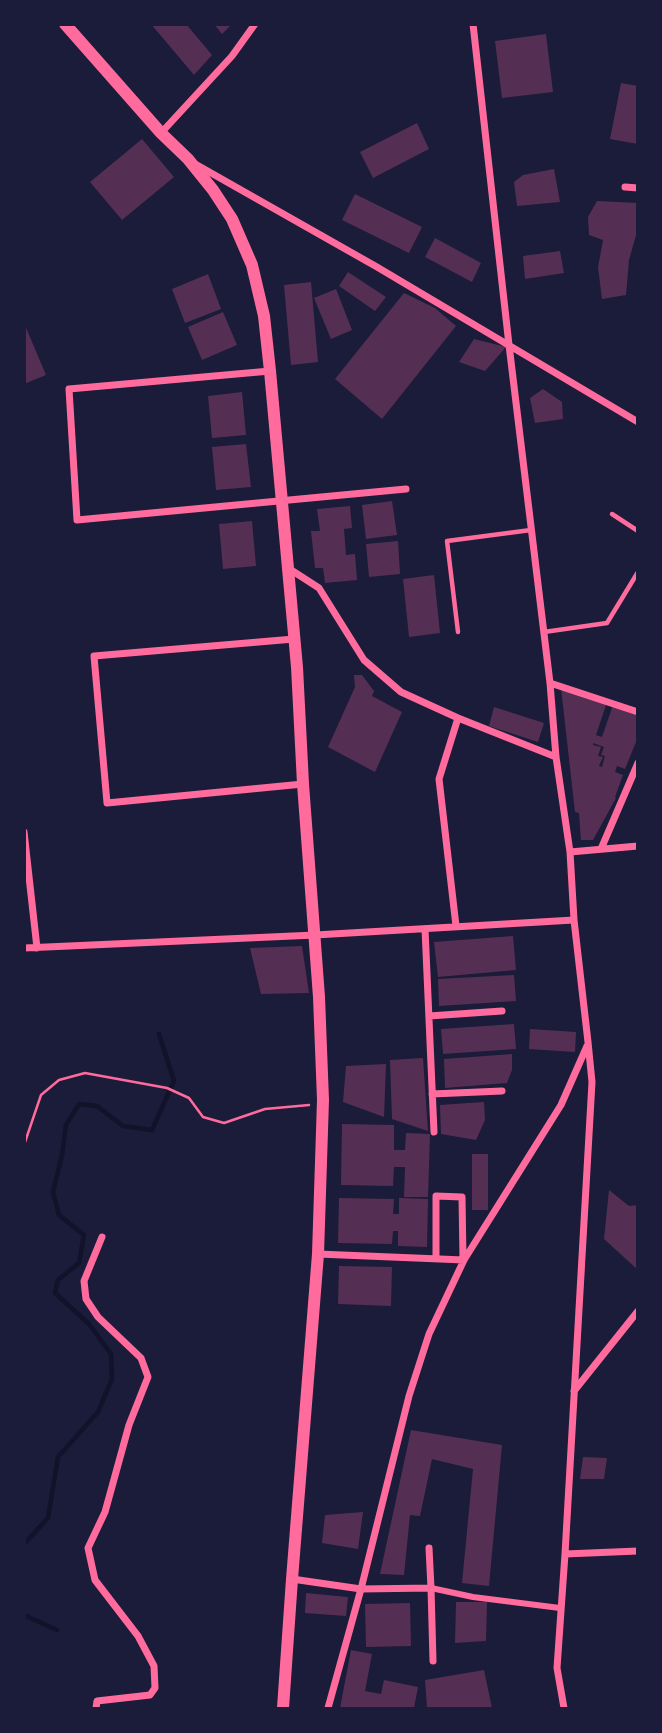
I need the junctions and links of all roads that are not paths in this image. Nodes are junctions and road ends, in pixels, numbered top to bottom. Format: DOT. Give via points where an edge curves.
graph roads {
  1 [pos="65,24"];
  2 [pos="255,24"];
  3 [pos="472,24"];
  4 [pos="161,132"];
  5 [pos="188,159"];
  6 [pos="625,187"];
  7 [pos="638,188"];
  8 [pos="509,345"];
  9 [pos="270,371"];
  10 [pos="638,422"];
  11 [pos="406,489"];
  12 [pos="282,502"];
  13 [pos="612,514"];
  14 [pos="531,530"];
  15 [pos="638,531"];
  16 [pos="287,567"];
  17 [pos="638,572"];
  18 [pos="458,632"];
  19 [pos="544,632"];
  20 [pos="294,639"];
  21 [pos="550,683"];
  22 [pos="638,712"];
  23 [pos="458,718"];
  24 [pos="556,757"];
  25 [pos="638,763"];
  26 [pos="303,784"];
  27 [pos="24,832"];
  28 [pos="638,846"];
  29 [pos="601,849"];
  30 [pos="570,852"];
  31 [pos="573,920"];
  32 [pos="456,926"];
  33 [pos="425,929"];
  34 [pos="315,935"];
  35 [pos="24,948"];
  36 [pos="37,948"];
  37 [pos="502,1011"];
  38 [pos="429,1016"];
  39 [pos="589,1042"];
  40 [pos="502,1091"];
  41 [pos="432,1094"];
  42 [pos="434,1132"];
  43 [pos="102,1237"];
  44 [pos="318,1254"];
  45 [pos="436,1259"];
  46 [pos="464,1260"];
  47 [pos="638,1311"];
  48 [pos="573,1391"];
  49 [pos="429,1548"];
  50 [pos="638,1551"];
  51 [pos="565,1554"];
  52 [pos="292,1579"];
  53 [pos="431,1588"];
  54 [pos="361,1589"];
  55 [pos="560,1608"];
  56 [pos="433,1661"];
  57 [pos="96,1709"];
  58 [pos="284,1709"];
  59 [pos="328,1709"];
  60 [pos="564,1709"];
  1 -- 4 [label="main road"];
  2 -- 4 [label="street" via="232,56"];
  3 -- 8 [label="street"];
  4 -- 5 [label="main road"];
  5 -- 8 [label="street"];
  5 -- 9 [label="main road" via="232,219 252,265"];
  6 -- 7 [label="street"];
  8 -- 10 [label="street"];
  8 -- 14 [label="street"];
  9 -- 12 [label="main road"];
  9 -- 12 [label="street" via="69,389 77,520"];
  11 -- 12 [label="street"];
  12 -- 16 [label="main road"];
  13 -- 15 [label="lane"];
  14 -- 18 [label="lane" via="447,541"];
  14 -- 19 [label="street"];
  16 -- 20 [label="main road"];
  16 -- 23 [label="street" via="319,589 373,668 401,692"];
  17 -- 19 [label="lane" via="607,623"];
  19 -- 21 [label="street"];
  20 -- 26 [label="main road"];
  20 -- 26 [label="street" via="94,656 107,803"];
  21 -- 22 [label="street"];
  21 -- 24 [label="street"];
  23 -- 24 [label="street"];
  23 -- 32 [label="street" via="439,779"];
  24 -- 30 [label="street"];
  25 -- 29 [label="street"];
  26 -- 34 [label="main road"];
  27 -- 36 [label="street"];
  28 -- 29 [label="street"];
  29 -- 30 [label="street"];
  30 -- 31 [label="street"];
  31 -- 32 [label="street"];
  31 -- 39 [label="street"];
  32 -- 33 [label="street"];
  33 -- 34 [label="street"];
  33 -- 38 [label="street"];
  34 -- 36 [label="street"];
  34 -- 44 [label="main road" via="323,1104"];
  35 -- 36 [label="street"];
  37 -- 38 [label="street"];
  38 -- 41 [label="street"];
  39 -- 46 [label="street" via="561,1105"];
  39 -- 48 [label="street" via="592,1082"];
  40 -- 41 [label="street"];
  41 -- 42 [label="street"];
  43 -- 57 [label="street" via="84,1281 86,1299 141,1358 148,1377 105,1512 88,1548 95,1580 138,1636 154,1666 155,1688 150,1696 97,1701"];
  44 -- 45 [label="street"];
  44 -- 52 [label="main road"];
  45 -- 46 [label="street"];
  45 -- 46 [label="street" via="436,1196 462,1197"];
  46 -- 54 [label="street" via="421,1359"];
  47 -- 48 [label="street"];
  48 -- 51 [label="street"];
  49 -- 53 [label="street"];
  50 -- 51 [label="street"];
  51 -- 55 [label="street"];
  52 -- 54 [label="street"];
  52 -- 58 [label="main road"];
  53 -- 54 [label="street"];
  53 -- 55 [label="street"];
  53 -- 56 [label="street"];
  54 -- 59 [label="street"];
  55 -- 60 [label="street" via="557,1668"];
}
